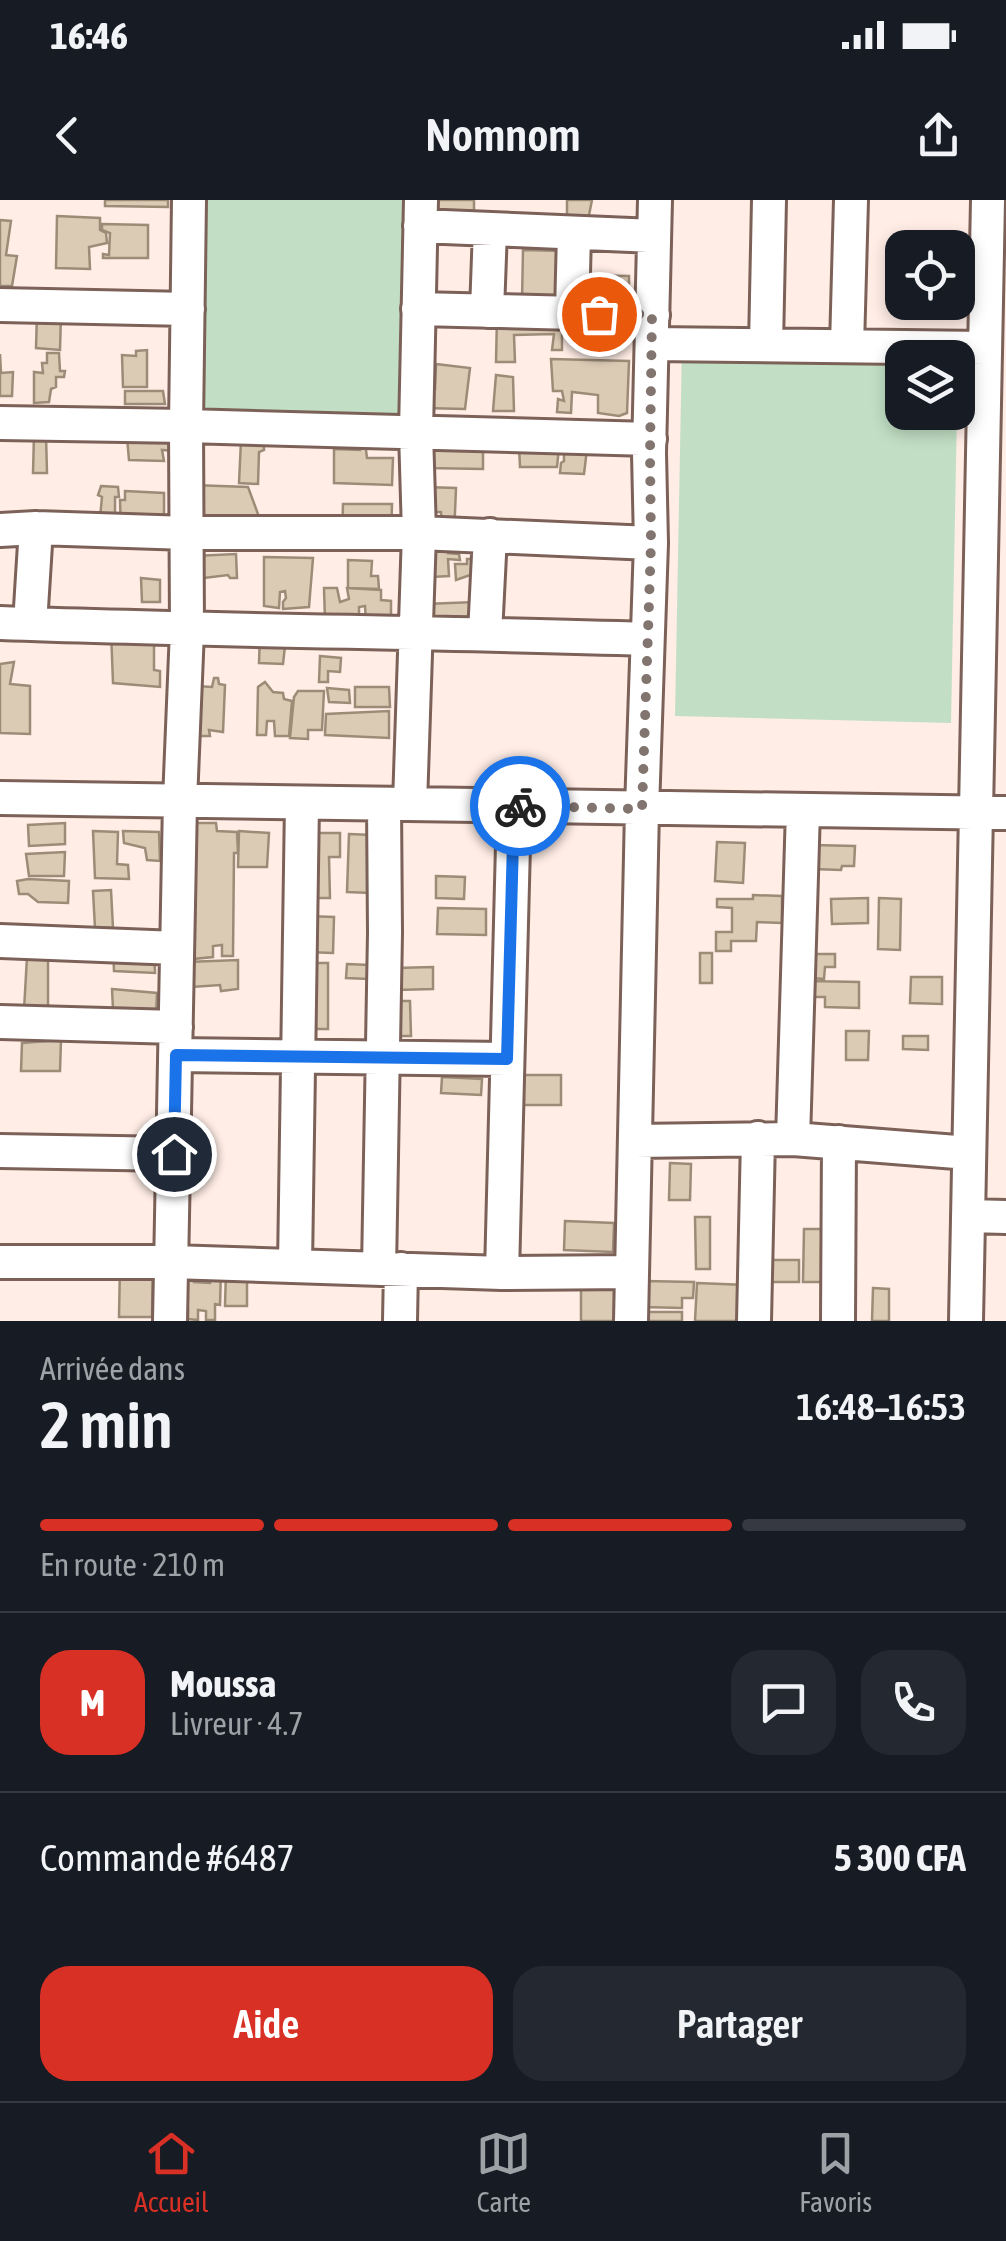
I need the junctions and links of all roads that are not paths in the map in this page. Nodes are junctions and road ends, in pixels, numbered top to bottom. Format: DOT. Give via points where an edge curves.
graph roads {
  1 [pos="189,200"];
  2 [pos="655,200"];
  3 [pos="769,200"];
  4 [pos="851,200"];
  5 [pos="988,200"];
  6 [pos="420,213"];
  7 [pos="490,230"];
  8 [pos="574,233"];
  9 [pos="654,236"];
  10 [pos="996,288"];
  11 [pos="0,305"];
  12 [pos="188,309"];
  13 [pos="418,310"];
  14 [pos="486,311"];
  15 [pos="572,314"];
  16 [pos="652,329"];
  17 [pos="766,345"];
  18 [pos="847,346"];
  19 [pos="985,348"];
  20 [pos="995,419"];
  21 [pos="0,423"];
  22 [pos="186,426"];
  23 [pos="416,432"];
  24 [pos="650,439"];
  25 [pos="36,528"];
  26 [pos="0,530"];
  27 [pos="419,532"];
  28 [pos="188,533"];
  29 [pos="490,535"];
  30 [pos="651,543"];
  31 [pos="993,618"];
  32 [pos="15,623"];
  33 [pos="187,630"];
  34 [pos="414,632"];
  35 [pos="486,634"];
  36 [pos="647,640"];
  37 [pos="0,798"];
  38 [pos="180,801"];
  39 [pos="302,802"];
  40 [pos="397,804"];
  41 [pos="514,806"];
  42 [pos="642,809"];
  43 [pos="803,810"];
  44 [pos="991,813"];
  45 [pos="0,941"];
  46 [pos="178,948"];
  47 [pos="0,1022"];
  48 [pos="176,1041"];
  49 [pos="298,1056"];
  50 [pos="383,1057"];
  51 [pos="507,1059"];
  52 [pos="758,1138"];
  53 [pos="793,1140"];
  54 [pos="635,1141"];
  55 [pos="839,1142"];
  56 [pos="0,1151"];
  57 [pos="970,1153"];
  58 [pos="174,1154"];
  59 [pos="968,1216"];
  60 [pos="1006,1217"];
  61 [pos="0,1262"];
  62 [pos="172,1262"];
  63 [pos="296,1266"];
  64 [pos="390,1269"];
  65 [pos="632,1272"];
  66 [pos="502,1273"];
  67 [pos="170,1321"];
  68 [pos="400,1321"];
  69 [pos="631,1321"];
  70 [pos="754,1321"];
  71 [pos="838,1321"];
  72 [pos="966,1321"];
  1 -- 12 [label="street"];
  2 -- 9 [label="street"];
  3 -- 17 [label="street"];
  4 -- 18 [label="street"];
  5 -- 10 [label="street"];
  6 -- 7 [label="street"];
  6 -- 13 [label="street"];
  7 -- 8 [label="street"];
  7 -- 14 [label="street"];
  8 -- 9 [label="street"];
  8 -- 15 [label="street"];
  9 -- 16 [label="street"];
  10 -- 19 [label="street"];
  11 -- 12 [label="street"];
  12 -- 22 [label="street"];
  13 -- 14 [label="street"];
  13 -- 23 [label="street"];
  14 -- 15 [label="street"];
  15 -- 16 [label="street"];
  16 -- 17 [label="street"];
  16 -- 24 [label="street"];
  17 -- 18 [label="street"];
  18 -- 19 [label="street"];
  19 -- 20 [label="street"];
  20 -- 31 [label="street"];
  21 -- 22 [label="street"];
  22 -- 23 [label="street"];
  22 -- 28 [label="street"];
  23 -- 24 [label="street"];
  23 -- 27 [label="street"];
  24 -- 30 [label="street"];
  25 -- 26 [label="street"];
  25 -- 28 [label="street"];
  25 -- 32 [label="street"];
  27 -- 28 [label="street"];
  27 -- 29 [label="street"];
  27 -- 34 [label="street"];
  28 -- 33 [label="street"];
  29 -- 30 [label="street"];
  29 -- 35 [label="street"];
  30 -- 36 [label="street"];
  31 -- 44 [label="street"];
  32 -- 33 [label="street"];
  33 -- 34 [label="street"];
  33 -- 38 [label="street"];
  34 -- 35 [label="street"];
  34 -- 40 [label="street"];
  35 -- 36 [label="street"];
  36 -- 42 [label="street"];
  37 -- 38 [label="street"];
  38 -- 39 [label="street"];
  38 -- 46 [label="street"];
  39 -- 40 [label="street"];
  39 -- 49 [label="street"];
  40 -- 41 [label="street"];
  40 -- 50 [label="street"];
  41 -- 42 [label="street"];
  41 -- 51 [label="street"];
  42 -- 43 [label="street"];
  42 -- 54 [label="street"];
  43 -- 44 [label="street"];
  43 -- 53 [label="street"];
  44 -- 57 [label="street"];
  45 -- 46 [label="street"];
  46 -- 48 [label="street"];
  47 -- 48 [label="street"];
  48 -- 49 [label="street"];
  48 -- 58 [label="street"];
  49 -- 50 [label="street"];
  49 -- 63 [label="street"];
  50 -- 51 [label="street"];
  50 -- 64 [label="street"];
  51 -- 66 [label="street"];
  52 -- 53 [label="street"];
  52 -- 54 [label="street"];
  52 -- 70 [label="street"];
  53 -- 55 [label="street"];
  54 -- 65 [label="street"];
  55 -- 57 [label="street"];
  55 -- 71 [label="street"];
  56 -- 58 [label="street"];
  57 -- 59 [label="street"];
  58 -- 62 [label="street"];
  59 -- 60 [label="street"];
  59 -- 72 [label="street"];
  61 -- 62 [label="street"];
  62 -- 63 [label="street"];
  62 -- 67 [label="street"];
  63 -- 64 [label="street"];
  64 -- 66 [label="street"];
  64 -- 68 [label="street"];
  65 -- 66 [label="street"];
  65 -- 69 [label="street"];
}
